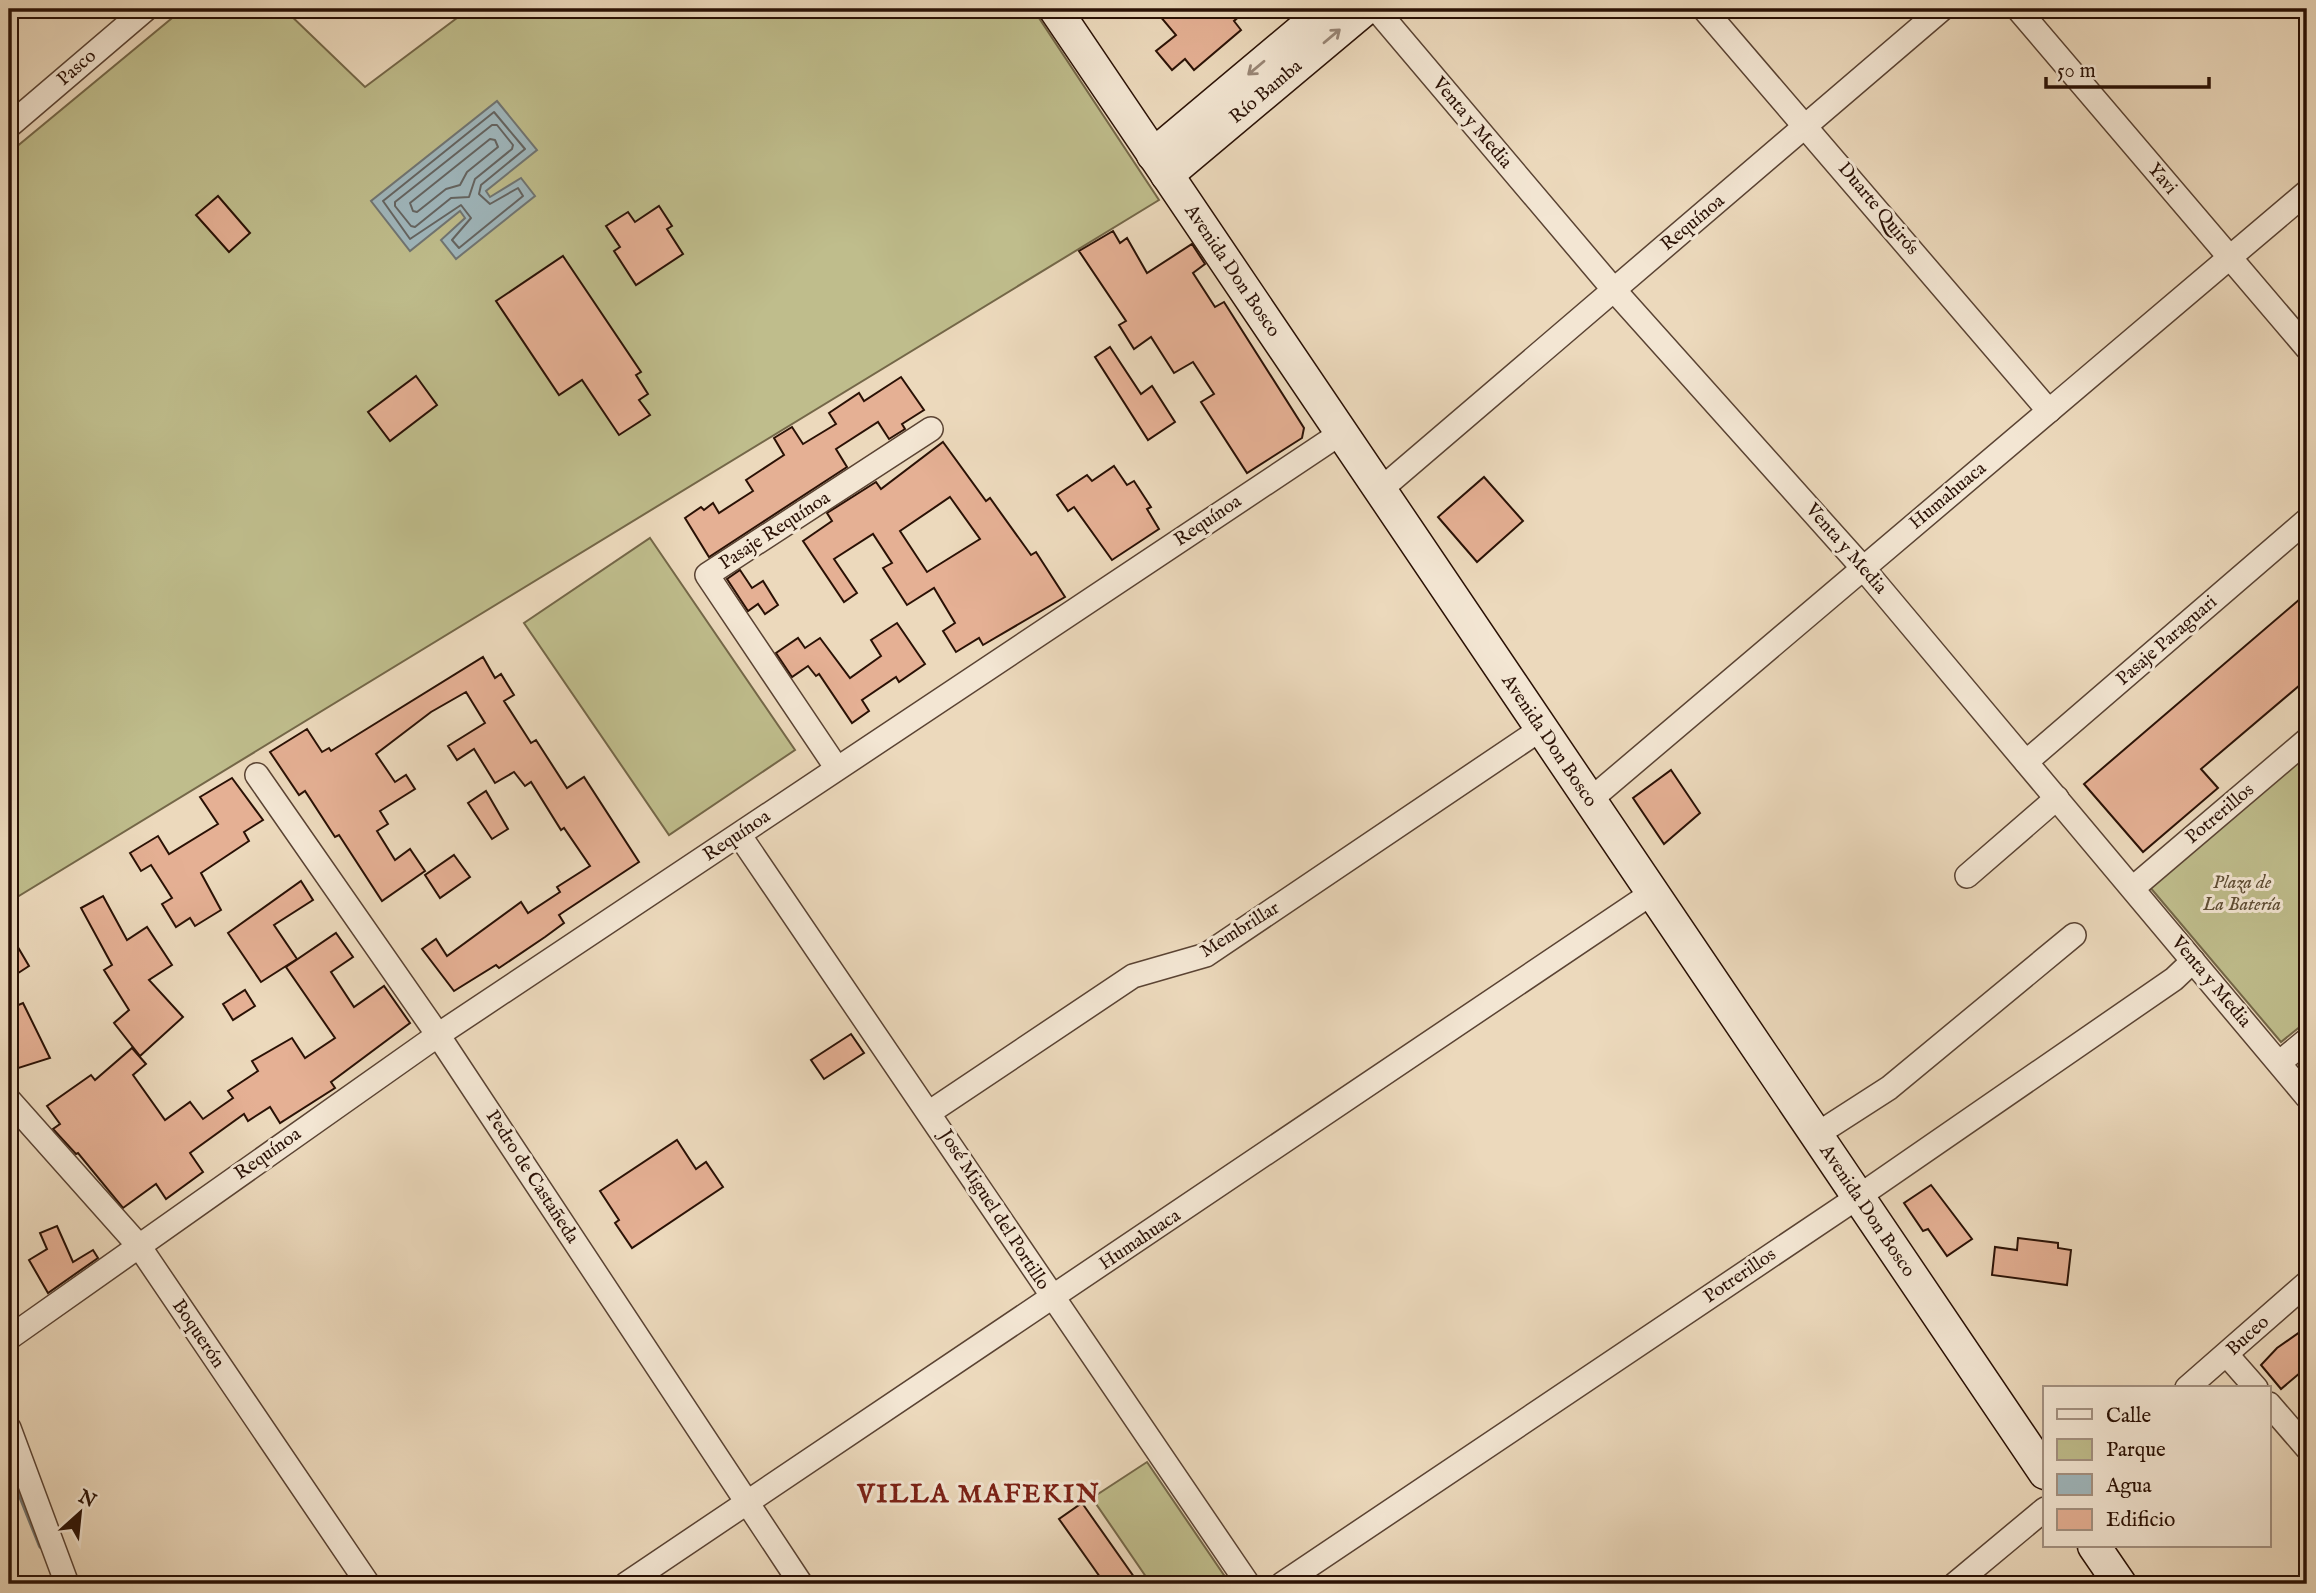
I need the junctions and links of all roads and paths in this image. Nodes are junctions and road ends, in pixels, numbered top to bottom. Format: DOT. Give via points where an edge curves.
graph roads {
  1 [pos="146,9"];
  2 [pos="1055,9"];
  3 [pos="1327,9"];
  4 [pos="1365,9"];
  5 [pos="1376,9"];
  6 [pos="1704,9"];
  7 [pos="1942,9"];
  8 [pos="2018,9"];
  9 [pos="9,126"];
  10 [pos="1807,126"];
  11 [pos="1160,165"];
  12 [pos="2307,192"];
  13 [pos="2230,258"];
  14 [pos="1614,290"];
  15 [pos="2307,348"];
  16 [pos="2049,411"];
  17 [pos="930,429"];
  18 [pos="1341,433"];
  19 [pos="1380,491"];
  20 [pos="2307,520"];
  21 [pos="1863,568"];
  22 [pos="1541,729"];
  23 [pos="2307,740"];
  24 [pos="2026,762"];
  25 [pos="836,767"];
  26 [pos="257,775"];
  27 [pos="2057,798"];
  28 [pos="1590,800"];
  29 [pos="740,836"];
  30 [pos="1966,876"];
  31 [pos="2133,888"];
  32 [pos="1652,892"];
  33 [pos="2074,935"];
  34 [pos="2193,961"];
  35 [pos="438,1034"];
  36 [pos="2307,1040"];
  37 [pos="2279,1063"];
  38 [pos="2307,1097"];
  39 [pos="9,1100"];
  40 [pos="930,1112"];
  41 [pos="1816,1135"];
  42 [pos="1858,1197"];
  43 [pos="139,1246"];
  44 [pos="2307,1283"];
  45 [pos="1052,1300"];
  46 [pos="9,1338"];
  47 [pos="2227,1355"];
  48 [pos="2189,1386"];
  49 [pos="2254,1386"];
  50 [pos="2270,1405"];
  51 [pos="9,1428"];
  52 [pos="2307,1448"];
  53 [pos="2043,1470"];
  54 [pos="748,1503"];
  55 [pos="2043,1511"];
  56 [pos="2095,1548"];
  57 [pos="67,1584"];
  58 [pos="368,1584"];
  59 [pos="626,1584"];
  60 [pos="801,1584"];
  61 [pos="1248,1584"];
  62 [pos="1282,1584"];
  63 [pos="1955,1584"];
  64 [pos="2120,1584"];
  1 -- 9 [label="street, Pasco"];
  2 -- 11 [label="main road, Avenida Don Bosco"];
  3 -- 11 [label="main road, Río Bamba, one-way"];
  11 -- 4 [label="main road, Río Bamba, one-way"];
  5 -- 14 [label="street, Venta y Media"];
  6 -- 10 [label="street, Duarte Quirós"];
  7 -- 10 [label="street, Requínoa"];
  8 -- 13 [label="street, Yavi"];
  10 -- 14 [label="street, Requínoa"];
  10 -- 16 [label="street, Duarte Quirós"];
  11 -- 18 [label="main road, Avenida Don Bosco"];
  12 -- 13 [label="street, Humahuaca"];
  13 -- 15 [label="street, Yavi"];
  13 -- 16 [label="street, Humahuaca"];
  14 -- 19 [label="street, Requínoa"];
  14 -- 21 [label="street, Venta y Media"];
  16 -- 21 [label="street, Humahuaca"];
  17 -- 25 [label="street, Pasaje Requínoa" via="707,575"];
  18 -- 19 [label="main road, Avenida Don Bosco"];
  18 -- 25 [label="street, Requínoa"];
  19 -- 22 [label="main road, Avenida Don Bosco"];
  20 -- 24 [label="street, Pasaje Paraguari"];
  21 -- 24 [label="street, Venta y Media"];
  21 -- 28 [label="street, Humahuaca"];
  22 -- 28 [label="main road, Avenida Don Bosco"];
  22 -- 40 [label="street, Membrillar" via="1206,955 1133,976"];
  23 -- 31 [label="street, Potrerillos"];
  24 -- 27 [label="street, Venta y Media"];
  25 -- 29 [label="street, Requínoa"];
  26 -- 35 [label="street, Pedro de Castañeda"];
  27 -- 30 [label="street"];
  27 -- 31 [label="street, Venta y Media"];
  28 -- 32 [label="main road, Avenida Don Bosco"];
  29 -- 35 [label="street, Requínoa"];
  29 -- 40 [label="street, José Miguel del Portillo"];
  31 -- 34 [label="street, Venta y Media"];
  32 -- 41 [label="main road, Avenida Don Bosco"];
  32 -- 45 [label="street, Humahuaca"];
  33 -- 41 [label="street" via="1889,1088"];
  34 -- 37 [label="street, Venta y Media"];
  34 -- 42 [label="street, Potrerillos" via="2174,979"];
  35 -- 43 [label="street, Requínoa"];
  35 -- 54 [label="street, Pedro de Castañeda"];
  36 -- 37 [label="street"];
  37 -- 38 [label="street, Venta y Media"];
  39 -- 43 [label="street, Boquerón"];
  40 -- 45 [label="street, José Miguel del Portillo"];
  41 -- 42 [label="main road, Avenida Don Bosco"];
  42 -- 53 [label="main road, Avenida Don Bosco"];
  42 -- 62 [label="street, Potrerillos"];
  43 -- 46 [label="street, Requínoa"];
  43 -- 58 [label="street, Boquerón"];
  44 -- 47 [label="street, Buceo"];
  45 -- 54 [label="street, Humahuaca"];
  45 -- 61 [label="street, José Miguel del Portillo"];
  47 -- 48 [label="street, Buceo"];
  47 -- 49 [label="street"];
  50 -- 52 [label="street"];
  51 -- 57 [label="street"];
  54 -- 59 [label="street, Humahuaca"];
  54 -- 60 [label="street, Pedro de Castañeda"];
  55 -- 63 [label="street"];
  56 -- 64 [label="main road"];
}
